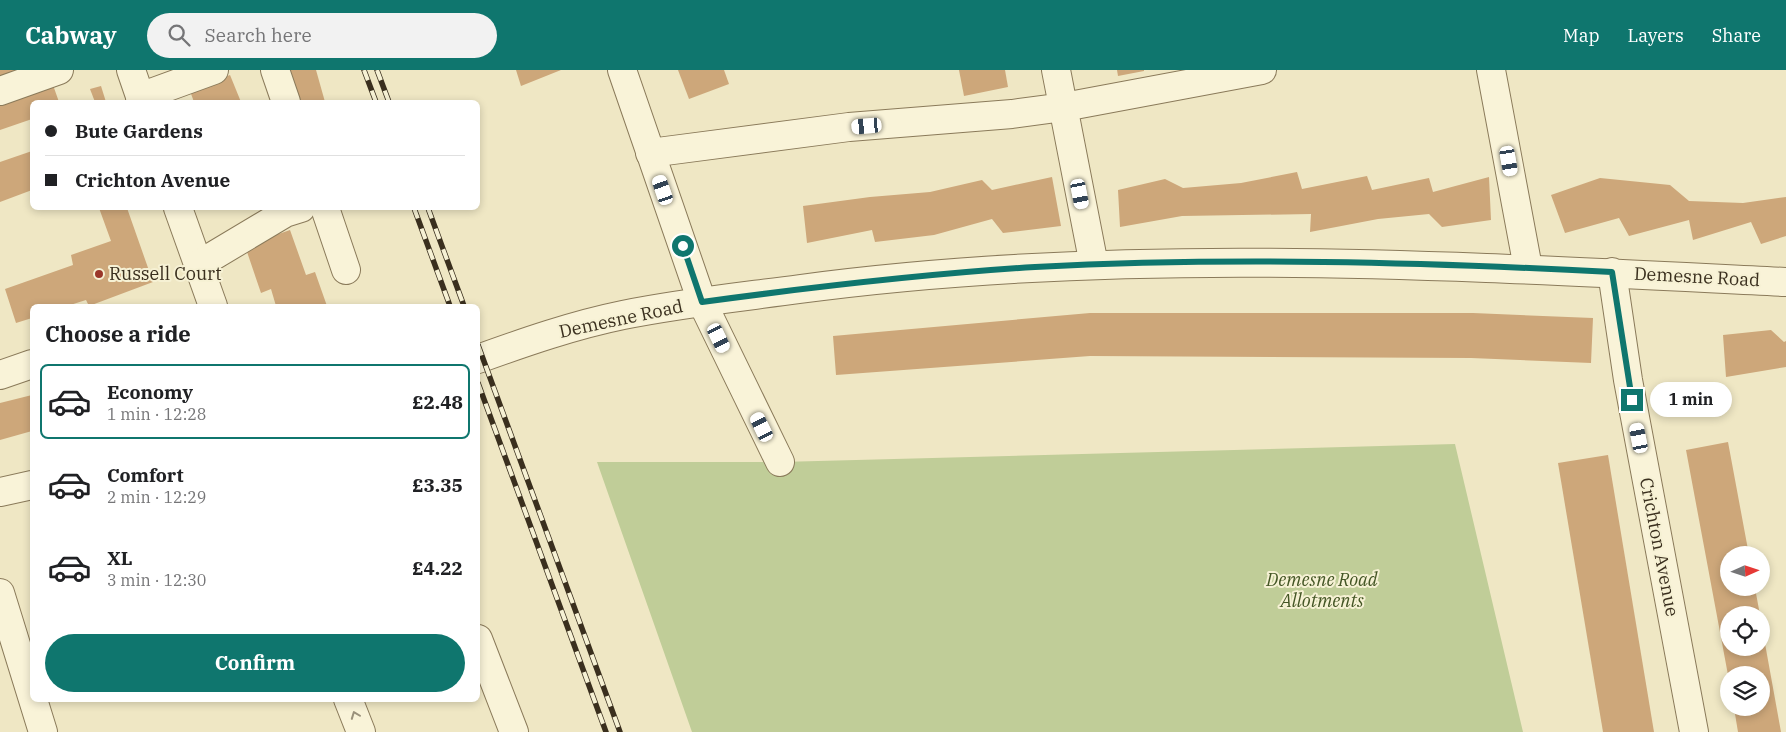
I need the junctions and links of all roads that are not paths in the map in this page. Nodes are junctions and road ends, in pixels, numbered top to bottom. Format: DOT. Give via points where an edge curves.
graph roads {
  1 [pos="59,70"];
  2 [pos="131,70"];
  3 [pos="214,70"];
  4 [pos="275,70"];
  5 [pos="622,70"];
  6 [pos="1056,70"];
  7 [pos="1262,70"];
  8 [pos="1491,70"];
  9 [pos="0,90"];
  10 [pos="141,100"];
  11 [pos="285,100"];
  12 [pos="1064,107"];
  13 [pos="650,153"];
  14 [pos="179,210"];
  15 [pos="294,210"];
  16 [pos="326,210"];
  17 [pos="198,264"];
  18 [pos="1094,265"];
  19 [pos="1528,268"];
  20 [pos="346,270"];
  21 [pos="1612,272"];
  22 [pos="1786,282"];
  23 [pos="702,302"];
  24 [pos="206,304"];
  25 [pos="480,358"];
  26 [pos="30,365"];
  27 [pos="0,375"];
  28 [pos="780,462"];
  29 [pos="30,485"];
  30 [pos="0,492"];
  31 [pos="0,593"];
  32 [pos="480,643"];
  33 [pos="30,690"];
  34 [pos="34,702"];
  35 [pos="349,702"];
  36 [pos="43,732"];
  37 [pos="361,732"];
  38 [pos="514,732"];
  39 [pos="1694,732"];
  1 -- 9 [label="street"];
  2 -- 10 [label="street"];
  3 -- 10 [label="street"];
  4 -- 11 [label="street"];
  5 -- 13 [label="street"];
  6 -- 12 [label="street"];
  7 -- 12 [label="street"];
  8 -- 19 [label="street"];
  12 -- 13 [label="street" via="848,127"];
  12 -- 18 [label="street"];
  13 -- 23 [label="street"];
  14 -- 17 [label="street"];
  15 -- 17 [label="street"];
  16 -- 20 [label="street"];
  17 -- 24 [label="street"];
  18 -- 19 [label="street, Demesne Road" via="1241,261"];
  18 -- 23 [label="street, Demesne Road" via="845,283"];
  19 -- 21 [label="street, Demesne Road"];
  21 -- 22 [label="street, Demesne Road"];
  21 -- 39 [label="street, Crichton Avenue" via="1628,380"];
  23 -- 25 [label="street, Demesne Road" via="586,324"];
  23 -- 28 [label="street"];
  26 -- 27 [label="street"];
  29 -- 30 [label="street"];
  31 -- 33 [label="street"];
  32 -- 38 [label="street"];
  34 -- 36 [label="street"];
  37 -- 35 [label="street, one-way"];
}
